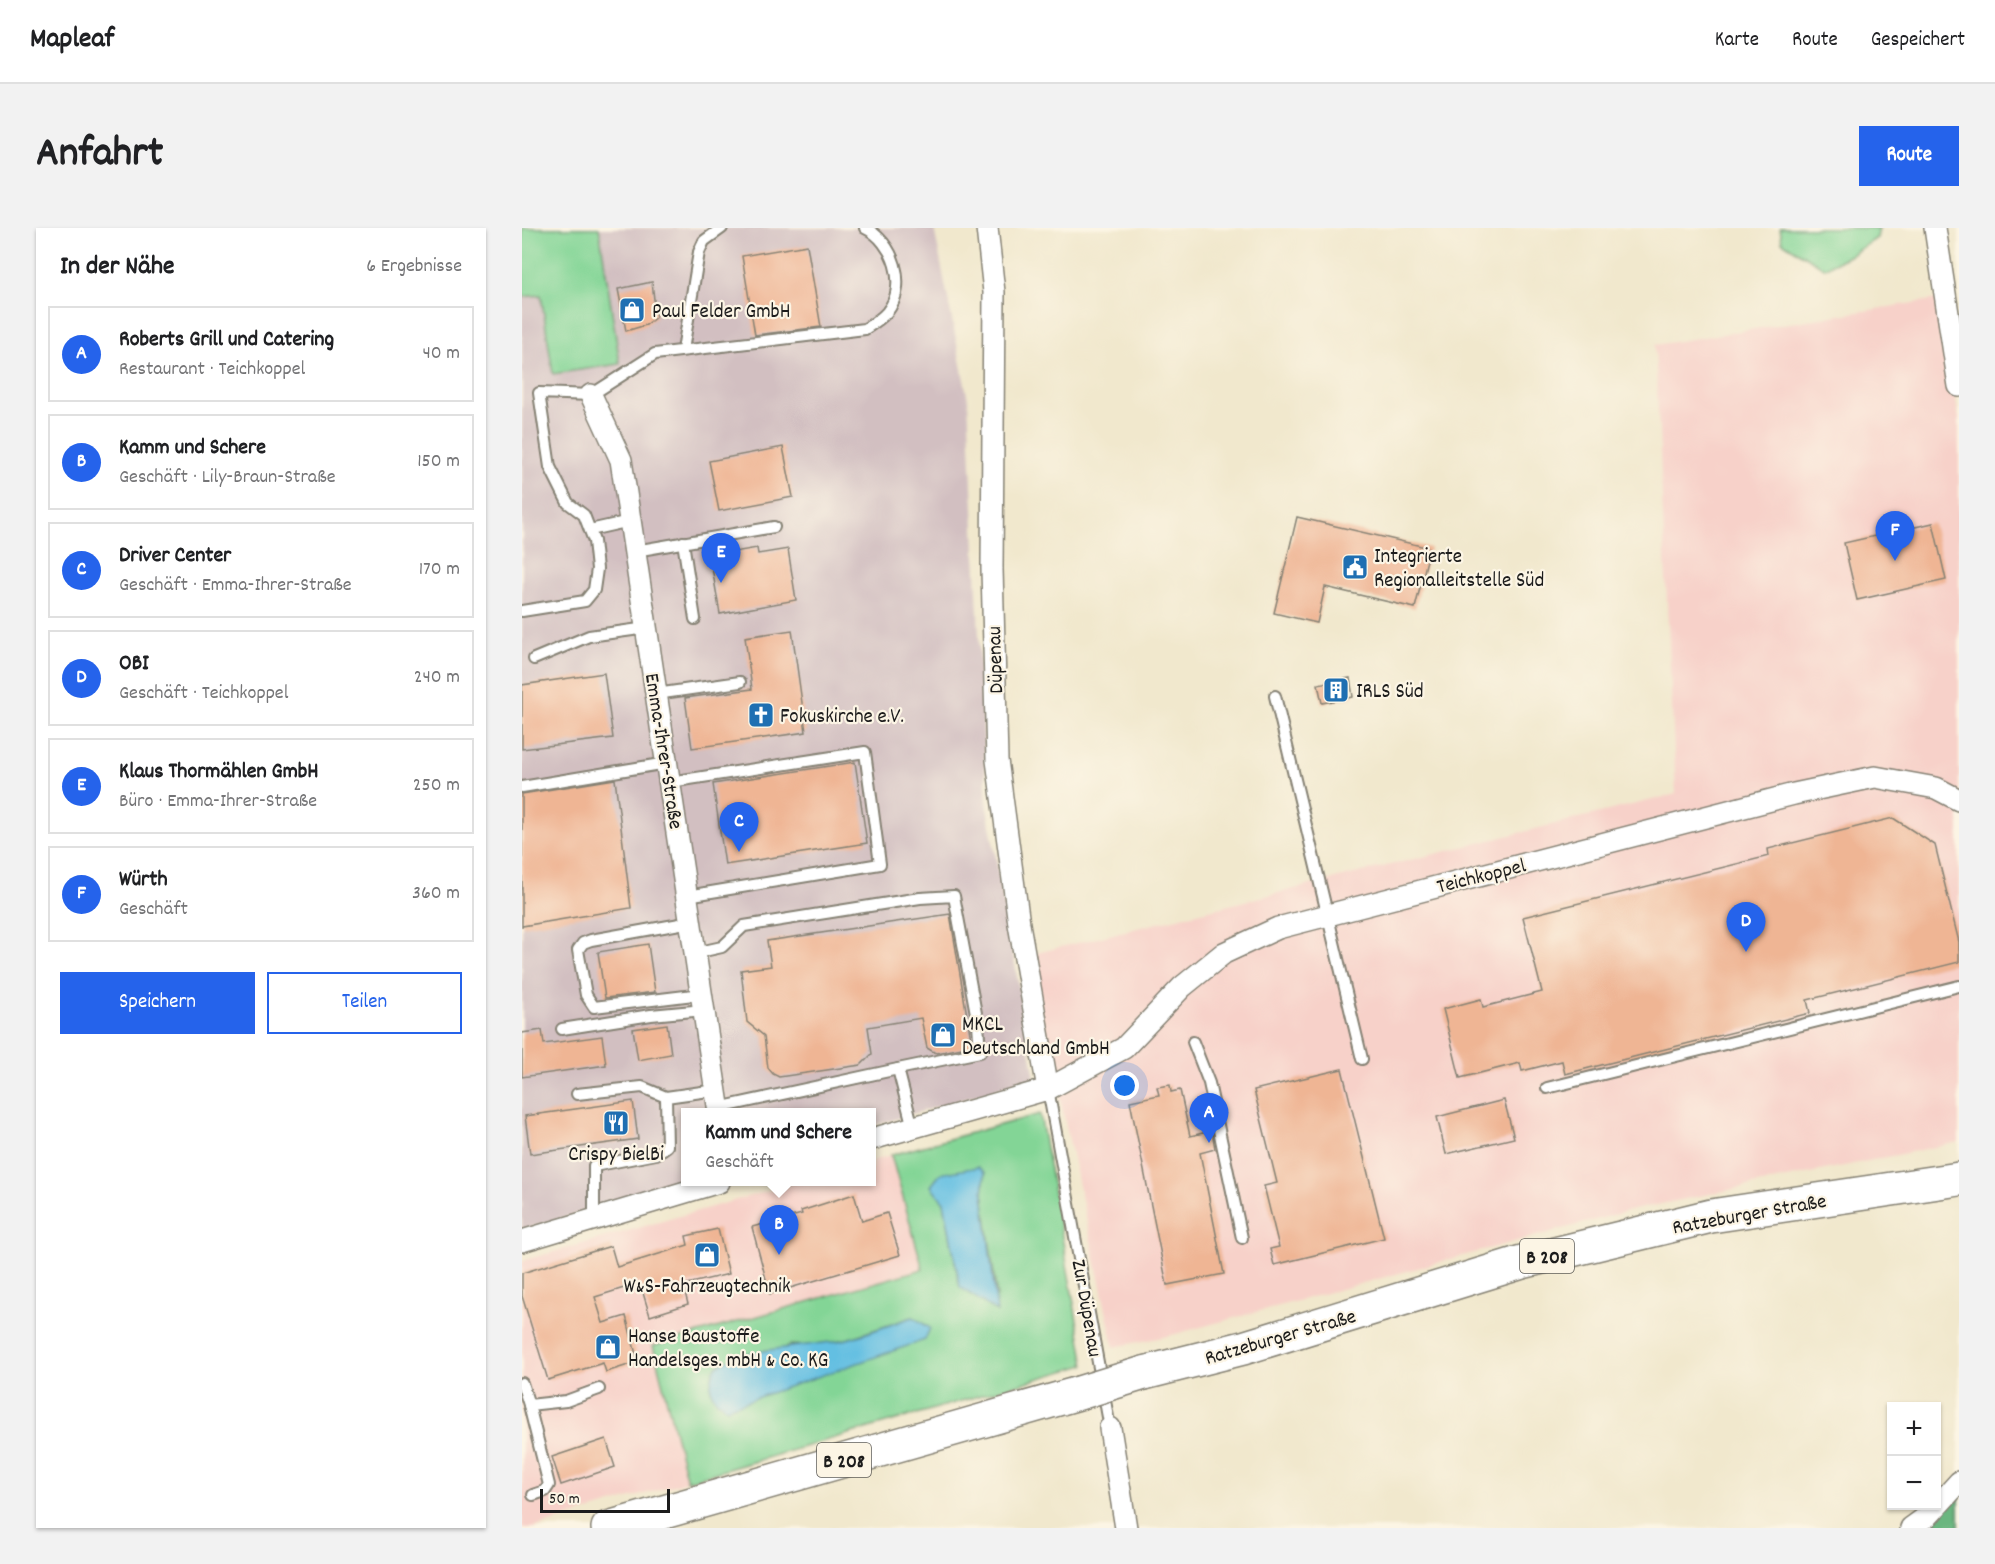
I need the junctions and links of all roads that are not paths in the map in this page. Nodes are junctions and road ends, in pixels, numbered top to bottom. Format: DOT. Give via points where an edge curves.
graph roads {
  1 [pos="722,228"];
  2 [pos="865,228"];
  3 [pos="987,228"];
  4 [pos="1935,228"];
  5 [pos="1952,294"];
  6 [pos="683,351"];
  7 [pos="1959,386"];
  8 [pos="591,395"];
  9 [pos="630,521"];
  10 [pos="774,527"];
  11 [pos="590,530"];
  12 [pos="683,542"];
  13 [pos="635,551"];
  14 [pos="522,611"];
  15 [pos="695,619"];
  16 [pos="646,628"];
  17 [pos="534,659"];
  18 [pos="740,682"];
  19 [pos="656,694"];
  20 [pos="1275,696"];
  21 [pos="668,772"];
  22 [pos="522,787"];
  23 [pos="1959,800"];
  24 [pos="687,896"];
  25 [pos="1326,915"];
  26 [pos="691,922"];
  27 [pos="695,953"];
  28 [pos="1959,986"];
  29 [pos="703,1002"];
  30 [pos="562,1029"];
  31 [pos="1193,1042"];
  32 [pos="1362,1059"];
  33 [pos="898,1069"];
  34 [pos="1546,1088"];
  35 [pos="1048,1089"];
  36 [pos="577,1094"];
  37 [pos="666,1097"];
  38 [pos="718,1103"];
  39 [pos="913,1128"];
  40 [pos="876,1138"];
  41 [pos="1959,1179"];
  42 [pos="705,1186"];
  43 [pos="594,1219"];
  44 [pos="1242,1238"];
  45 [pos="522,1241"];
  46 [pos="522,1383"];
  47 [pos="599,1389"];
  48 [pos="529,1405"];
  49 [pos="1110,1428"];
  50 [pos="1959,1482"];
  51 [pos="532,1495"];
  52 [pos="608,1528"];
  53 [pos="1126,1528"];
  54 [pos="1911,1528"];
  1 -- 6 [label="lane" via="704,241 699,252"];
  2 -- 6 [label="lane" via="886,244 896,274 893,302 881,319 865,328"];
  3 -- 35 [label="street, Düpenau" via="994,292 992,569 997,760 1019,924"];
  4 -- 5 [label="street"];
  5 -- 7 [label="street"];
  6 -- 8 [label="lane" via="655,354"];
  8 -- 9 [label="street, Emma-Ihrer-Straße" via="621,460"];
  8 -- 11 [label="lane" via="539,393 553,475 568,502 584,515"];
  9 -- 11 [label="lane"];
  9 -- 13 [label="street, Emma-Ihrer-Straße"];
  10 -- 12 [label="lane"];
  11 -- 14 [label="lane" via="597,569 594,590 585,601"];
  12 -- 13 [label="lane"];
  12 -- 15 [label="lane"];
  13 -- 16 [label="street, Emma-Ihrer-Straße"];
  16 -- 17 [label="lane" via="589,636"];
  16 -- 19 [label="street, Emma-Ihrer-Straße"];
  18 -- 19 [label="lane"];
  19 -- 21 [label="street, Emma-Ihrer-Straße"];
  20 -- 25 [label="lane"];
  21 -- 22 [label="lane"];
  21 -- 24 [label="street, Emma-Ihrer-Straße"];
  21 -- 24 [label="lane" via="865,752 880,864"];
  23 -- 25 [label="street, Teichkoppel" via="1936,788 1875,777 1783,797"];
  24 -- 26 [label="street, Emma-Ihrer-Straße"];
  25 -- 32 [label="lane"];
  25 -- 35 [label="street, Teichkoppel" via="1278,928 1224,952 1182,987 1124,1048"];
  26 -- 27 [label="street, Emma-Ihrer-Straße"];
  26 -- 29 [label="lane" via="591,940 578,950 585,994 594,1007"];
  27 -- 29 [label="street, Emma-Ihrer-Straße"];
  27 -- 33 [label="lane" via="722,947 744,926 954,896 980,1052"];
  28 -- 34 [label="lane"];
  29 -- 30 [label="lane"];
  29 -- 38 [label="street, Emma-Ihrer-Straße"];
  31 -- 44 [label="lane" via="1209,1083"];
  33 -- 38 [label="lane"];
  33 -- 39 [label="lane"];
  35 -- 39 [label="street, Teichkoppel"];
  35 -- 49 [label="lane, Zur Düpenau"];
  36 -- 37 [label="lane" via="642,1087"];
  37 -- 38 [label="lane"];
  37 -- 43 [label="lane" via="667,1146 656,1154 594,1166"];
  39 -- 40 [label="street, Teichkoppel"];
  41 -- 52 [label="main road, Ratzeburger Straße / B 208, bridge" via="1711,1216 1522,1262 1243,1348"];
  42 -- 43 [label="street"];
  43 -- 45 [label="street"];
  46 -- 48 [label="lane"];
  47 -- 48 [label="lane" via="566,1401"];
  48 -- 51 [label="lane" via="549,1485 545,1491"];
  49 -- 53 [label="street, Zur Düpenau"];
  50 -- 54 [label="street" via="1929,1515"];
}
